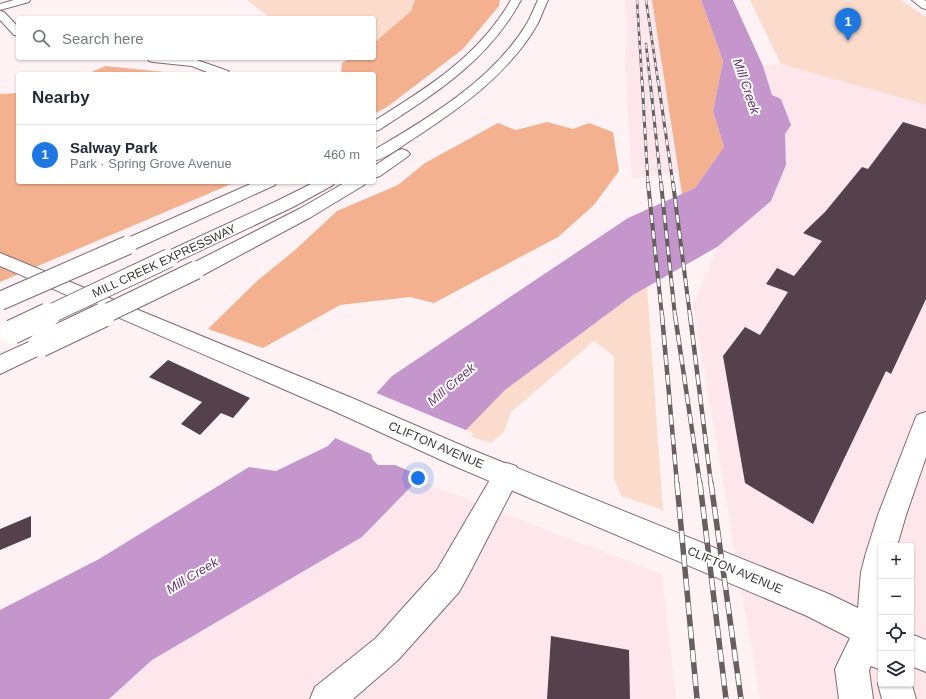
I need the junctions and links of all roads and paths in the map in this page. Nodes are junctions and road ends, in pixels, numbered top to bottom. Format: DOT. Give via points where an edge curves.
graph roads {
  1 [pos="25,0"];
  2 [pos="516,0"];
  3 [pos="543,0"];
  4 [pos="917,0"];
  5 [pos="926,6"];
  6 [pos="0,7"];
  7 [pos="0,14"];
  8 [pos="16,31"];
  9 [pos="169,60"];
  10 [pos="219,72"];
  11 [pos="461,98"];
  12 [pos="376,126"];
  13 [pos="376,155"];
  14 [pos="376,172"];
  15 [pos="265,184"];
  16 [pos="323,184"];
  17 [pos="354,184"];
  18 [pos="0,259"];
  19 [pos="0,301"];
  20 [pos="6,335"];
  21 [pos="0,365"];
  22 [pos="926,422"];
  23 [pos="507,475"];
  24 [pos="884,543"];
  25 [pos="878,564"];
  26 [pos="878,641"];
  27 [pos="914,651"];
  28 [pos="926,656"];
  29 [pos="896,687"];
  30 [pos="327,699"];
  31 [pos="856,699"];
  32 [pos="899,699"];
  1 -- 6 [label="main road"];
  2 -- 12 [label="main road" via="506,19 472,56 426,94"];
  3 -- 11 [label="main road" via="526,34 510,54"];
  4 -- 5 [label="main road"];
  7 -- 8 [label="main road"];
  9 -- 10 [label="main road" via="194,63"];
  11 -- 13 [label="main road" via="426,124"];
  11 -- 14 [label="main road" via="448,121"];
  15 -- 19 [label="main road, bridge"];
  16 -- 20 [label="main road, MILL CREEK EXPRESSWAY, bridge"];
  17 -- 21 [label="main road, bridge" via="196,270"];
  18 -- 23 [label="main road, CLIFTON AVENUE"];
  22 -- 24 [label="main road"];
  23 -- 26 [label="main road, CLIFTON AVENUE" via="818,605"];
  23 -- 30 [label="main road" via="448,581 387,649"];
  25 -- 26 [label="main road"];
  26 -- 31 [label="main road" via="852,669"];
  27 -- 28 [label="main road"];
  29 -- 32 [label="main road"];
}
